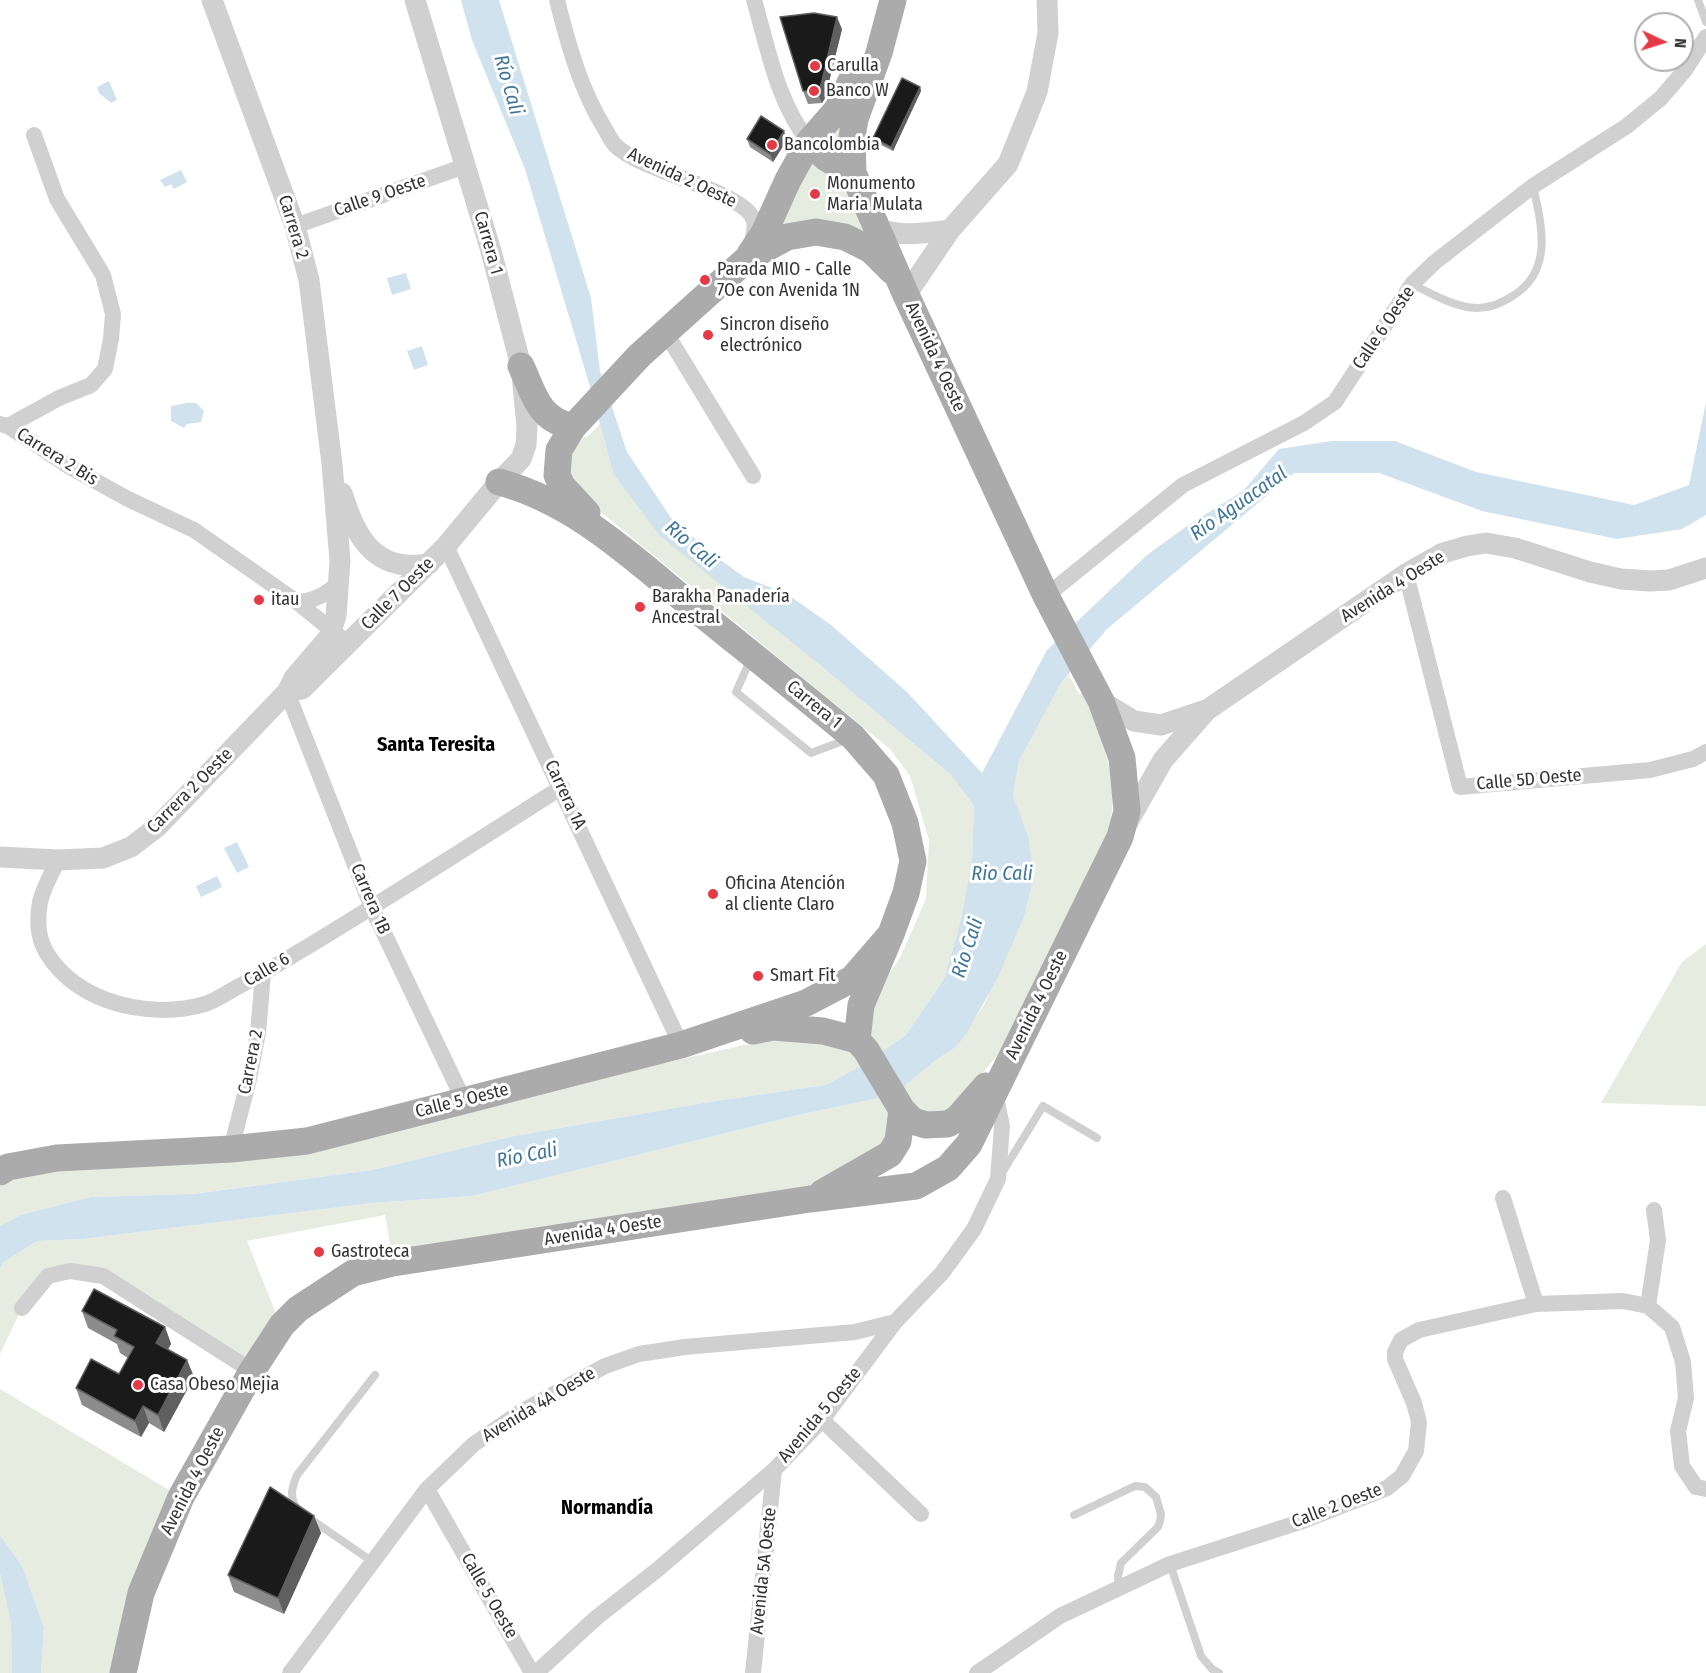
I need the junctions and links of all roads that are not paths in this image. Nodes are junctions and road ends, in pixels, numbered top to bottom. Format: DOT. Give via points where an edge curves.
graph roads {
  1 [pos="212,0"];
  2 [pos="415,0"];
  3 [pos="557,0"];
  4 [pos="754,0"];
  5 [pos="906,0"];
  6 [pos="1047,0"];
  7 [pos="1698,0"];
  8 [pos="889,8"];
  9 [pos="1706,22"];
  10 [pos="1706,37"];
  11 [pos="34,135"];
  12 [pos="809,142"];
  13 [pos="465,166"];
  14 [pos="853,173"];
  15 [pos="1533,186"];
  16 [pos="295,226"];
  17 [pos="878,229"];
  18 [pos="950,230"];
  19 [pos="747,258"];
  20 [pos="1412,284"];
  21 [pos="906,295"];
  22 [pos="666,333"];
  23 [pos="521,366"];
  24 [pos="577,423"];
  25 [pos="4,425"];
  26 [pos="332,464"];
  27 [pos="753,476"];
  28 [pos="499,482"];
  29 [pos="607,537"];
  30 [pos="446,546"];
  31 [pos="429,564"];
  32 [pos="1706,568"];
  33 [pos="1406,574"];
  34 [pos="340,582"];
  35 [pos="297,602"];
  36 [pos="1051,606"];
  37 [pos="342,636"];
  38 [pos="752,655"];
  39 [pos="287,692"];
  40 [pos="1097,693"];
  41 [pos="1207,710"];
  42 [pos="853,737"];
  43 [pos="1706,752"];
  44 [pos="562,787"];
  45 [pos="1120,837"];
  46 [pos="0,857"];
  47 [pos="58,860"];
  48 [pos="372,908"];
  49 [pos="891,934"];
  50 [pos="263,974"];
  51 [pos="681,1045"];
  52 [pos="861,1045"];
  53 [pos="1014,1052"];
  54 [pos="995,1093"];
  55 [pos="464,1101"];
  56 [pos="899,1105"];
  57 [pos="1097,1138"];
  58 [pos="231,1149"];
  59 [pos="0,1172"];
  60 [pos="998,1179"];
  61 [pos="1503,1198"];
  62 [pos="810,1199"];
  63 [pos="1654,1210"];
  64 [pos="1536,1304"];
  65 [pos="1648,1306"];
  66 [pos="22,1308"];
  67 [pos="895,1322"];
  68 [pos="252,1371"];
  69 [pos="375,1375"];
  70 [pos="822,1420"];
  71 [pos="774,1470"];
  72 [pos="427,1489"];
  73 [pos="1706,1489"];
  74 [pos="921,1514"];
  75 [pos="1074,1515"];
  76 [pos="374,1562"];
  77 [pos="1170,1564"];
  78 [pos="1119,1588"];
  79 [pos="123,1673"];
  80 [pos="290,1673"];
  81 [pos="534,1673"];
  82 [pos="753,1673"];
  83 [pos="977,1673"];
  84 [pos="1219,1673"];
  1 -- 16 [label="street, Carrera 2"];
  2 -- 13 [label="street, Carrera 1"];
  3 -- 19 [label="street, Avenida 2 Oeste" via="591,108 615,145 651,167 733,200 748,210 754,220 754,234"];
  4 -- 12 [label="street" via="777,80"];
  5 -- 8 [label="street"];
  6 -- 18 [label="street" via="1048,33 1037,92 1008,164"];
  7 -- 9 [label="lane"];
  8 -- 12 [label="main road" via="837,110"];
  8 -- 14 [label="main road, Avenida 4 Oeste" via="855,118"];
  10 -- 15 [label="street, Calle 6 Oeste" via="1661,98 1627,126"];
  11 -- 25 [label="street, Carrera 2 Bis" via="57,199 104,275 113,314 111,339 105,369 91,385"];
  12 -- 14 [label="main road" via="826,158"];
  12 -- 19 [label="main road" via="764,233"];
  13 -- 16 [label="street, Calle 9 Oeste"];
  13 -- 23 [label="street, Carrera 1"];
  14 -- 17 [label="main road, Avenida 4 Oeste"];
  15 -- 20 [label="street, Calle 6 Oeste"];
  15 -- 20 [label="lane" via="1543,237 1542,252 1529,285 1493,307 1475,308 1446,301"];
  16 -- 26 [label="street, Carrera 2" via="309,280"];
  17 -- 18 [label="street" via="899,234"];
  17 -- 21 [label="main road, Avenida 4 Oeste"];
  18 -- 21 [label="street"];
  19 -- 21 [label="main road" via="787,237 816,232 845,237 871,250 892,270"];
  19 -- 22 [label="main road"];
  20 -- 36 [label="street, Calle 6 Oeste" via="1335,402 1305,423 1183,486"];
  21 -- 36 [label="main road, Avenida 4 Oeste"];
  22 -- 24 [label="main road" via="639,356"];
  22 -- 27 [label="street"];
  23 -- 24 [label="main road" via="548,417 562,424"];
  23 -- 28 [label="street, Carrera 1" via="526,444 521,459"];
  24 -- 29 [label="main road" via="559,450 557,475 562,486"];
  25 -- 35 [label="street, Carrera 2 Bis" via="128,499 194,530"];
  26 -- 31 [label="street, Carrera 2" via="355,530 365,545 405,566"];
  26 -- 34 [label="street, Carrera 2"];
  28 -- 29 [label="main road" via="550,501"];
  28 -- 30 [label="street, Calle 7 Oeste"];
  29 -- 38 [label="main road, Carrera 1"];
  30 -- 31 [label="street, Calle 7 Oeste"];
  30 -- 44 [label="street, Carrera 1A"];
  31 -- 37 [label="street, Calle 7 Oeste"];
  32 -- 33 [label="street, Avenida 4 Oeste" via="1669,580 1621,579 1486,543 1443,554"];
  33 -- 41 [label="street, Avenida 4 Oeste"];
  33 -- 43 [label="street, Calle 5D Oeste" via="1460,787 1650,770"];
  34 -- 35 [label="street" via="312,601"];
  34 -- 37 [label="street, Carrera 2"];
  35 -- 37 [label="street, Carrera 2 Bis"];
  36 -- 40 [label="main road, Avenida 4 Oeste"];
  37 -- 39 [label="street, Carrera 2 Oeste" via="294,678"];
  38 -- 42 [label="main road, Carrera 1"];
  38 -- 42 [label="lane" via="736,692 811,753"];
  39 -- 47 [label="street, Carrera 2 Oeste" via="156,827 131,847 104,858"];
  39 -- 48 [label="street, Carrera 1B"];
  40 -- 41 [label="street, Avenida 4 Oeste" via="1134,721 1161,725"];
  40 -- 45 [label="main road, Avenida 4 Oeste" via="1122,758 1127,811"];
  41 -- 45 [label="street, Avenida 4 Oeste" via="1163,760"];
  42 -- 49 [label="main road, Carrera 1" via="886,775 905,822 913,861"];
  44 -- 48 [label="street, Calle 6"];
  44 -- 51 [label="street, Carrera 1A"];
  45 -- 53 [label="main road, Avenida 4 Oeste"];
  46 -- 47 [label="street, Carrera 2 Oeste"];
  47 -- 50 [label="street, Calle 6" via="40,901 40,934 44,952 54,965 86,992 148,1009 179,1009 207,1003"];
  48 -- 50 [label="street, Calle 6"];
  48 -- 55 [label="street, Carrera 1B"];
  49 -- 51 [label="main road, Calle 5 Oeste" via="852,979 806,1003"];
  49 -- 52 [label="main road, Carrera 1" via="861,1005"];
  50 -- 58 [label="street, Carrera 2" via="258,1033"];
  51 -- 52 [label="main road" via="773,1027 823,1030"];
  51 -- 55 [label="main road, Calle 5 Oeste"];
  52 -- 56 [label="main road"];
  53 -- 54 [label="main road, Avenida 4 Oeste"];
  53 -- 56 [label="main road" via="966,1110 948,1124 913,1121"];
  54 -- 60 [label="street, Avenida 5 Oeste" via="1002,1126"];
  54 -- 62 [label="main road, Avenida 4 Oeste" via="969,1144 948,1168 916,1186"];
  55 -- 58 [label="main road, Calle 5 Oeste" via="307,1141"];
  56 -- 62 [label="main road" via="898,1141 890,1154"];
  57 -- 60 [label="lane" via="1043,1106"];
  58 -- 59 [label="main road, Calle 5 Oeste" via="57,1158"];
  60 -- 67 [label="street, Avenida 5 Oeste" via="974,1229 942,1273"];
  61 -- 64 [label="street"];
  62 -- 68 [label="main road, Avenida 4 Oeste" via="393,1263 354,1273 298,1309 282,1325"];
  63 -- 65 [label="street" via="1658,1240"];
  64 -- 65 [label="street, Calle 2 Oeste" via="1623,1301"];
  64 -- 77 [label="street, Calle 2 Oeste" via="1419,1330 1401,1340 1395,1359 1419,1422 1416,1451 1402,1476 1387,1488 1300,1522"];
  65 -- 73 [label="street" via="1672,1327 1683,1362 1686,1398 1678,1431 1682,1466 1696,1487"];
  66 -- 68 [label="street" via="48,1276 70,1271 103,1276"];
  67 -- 70 [label="street, Avenida 5 Oeste"];
  67 -- 72 [label="street, Avenida 4A Oeste" via="855,1332 685,1347 639,1354 605,1366 519,1413 474,1444"];
  68 -- 79 [label="main road, Avenida 4 Oeste" via="182,1497 141,1593"];
  69 -- 76 [label="lane" via="297,1475 291,1499 297,1509"];
  70 -- 71 [label="street, Avenida 5 Oeste"];
  70 -- 74 [label="street"];
  71 -- 81 [label="street, Avenida 5 Oeste"];
  71 -- 82 [label="street, Avenida 5A Oeste"];
  72 -- 76 [label="street, Avenida 4A Oeste"];
  72 -- 81 [label="street, Calle 5 Oeste"];
  75 -- 78 [label="lane" via="1135,1486 1145,1487 1156,1497 1161,1514 1158,1527 1121,1563"];
  76 -- 80 [label="street, Avenida 4A Oeste"];
  77 -- 78 [label="street, Calle 2 Oeste"];
  77 -- 84 [label="lane" via="1201,1656"];
  78 -- 83 [label="street, Calle 2 Oeste" via="1060,1616"];
}
